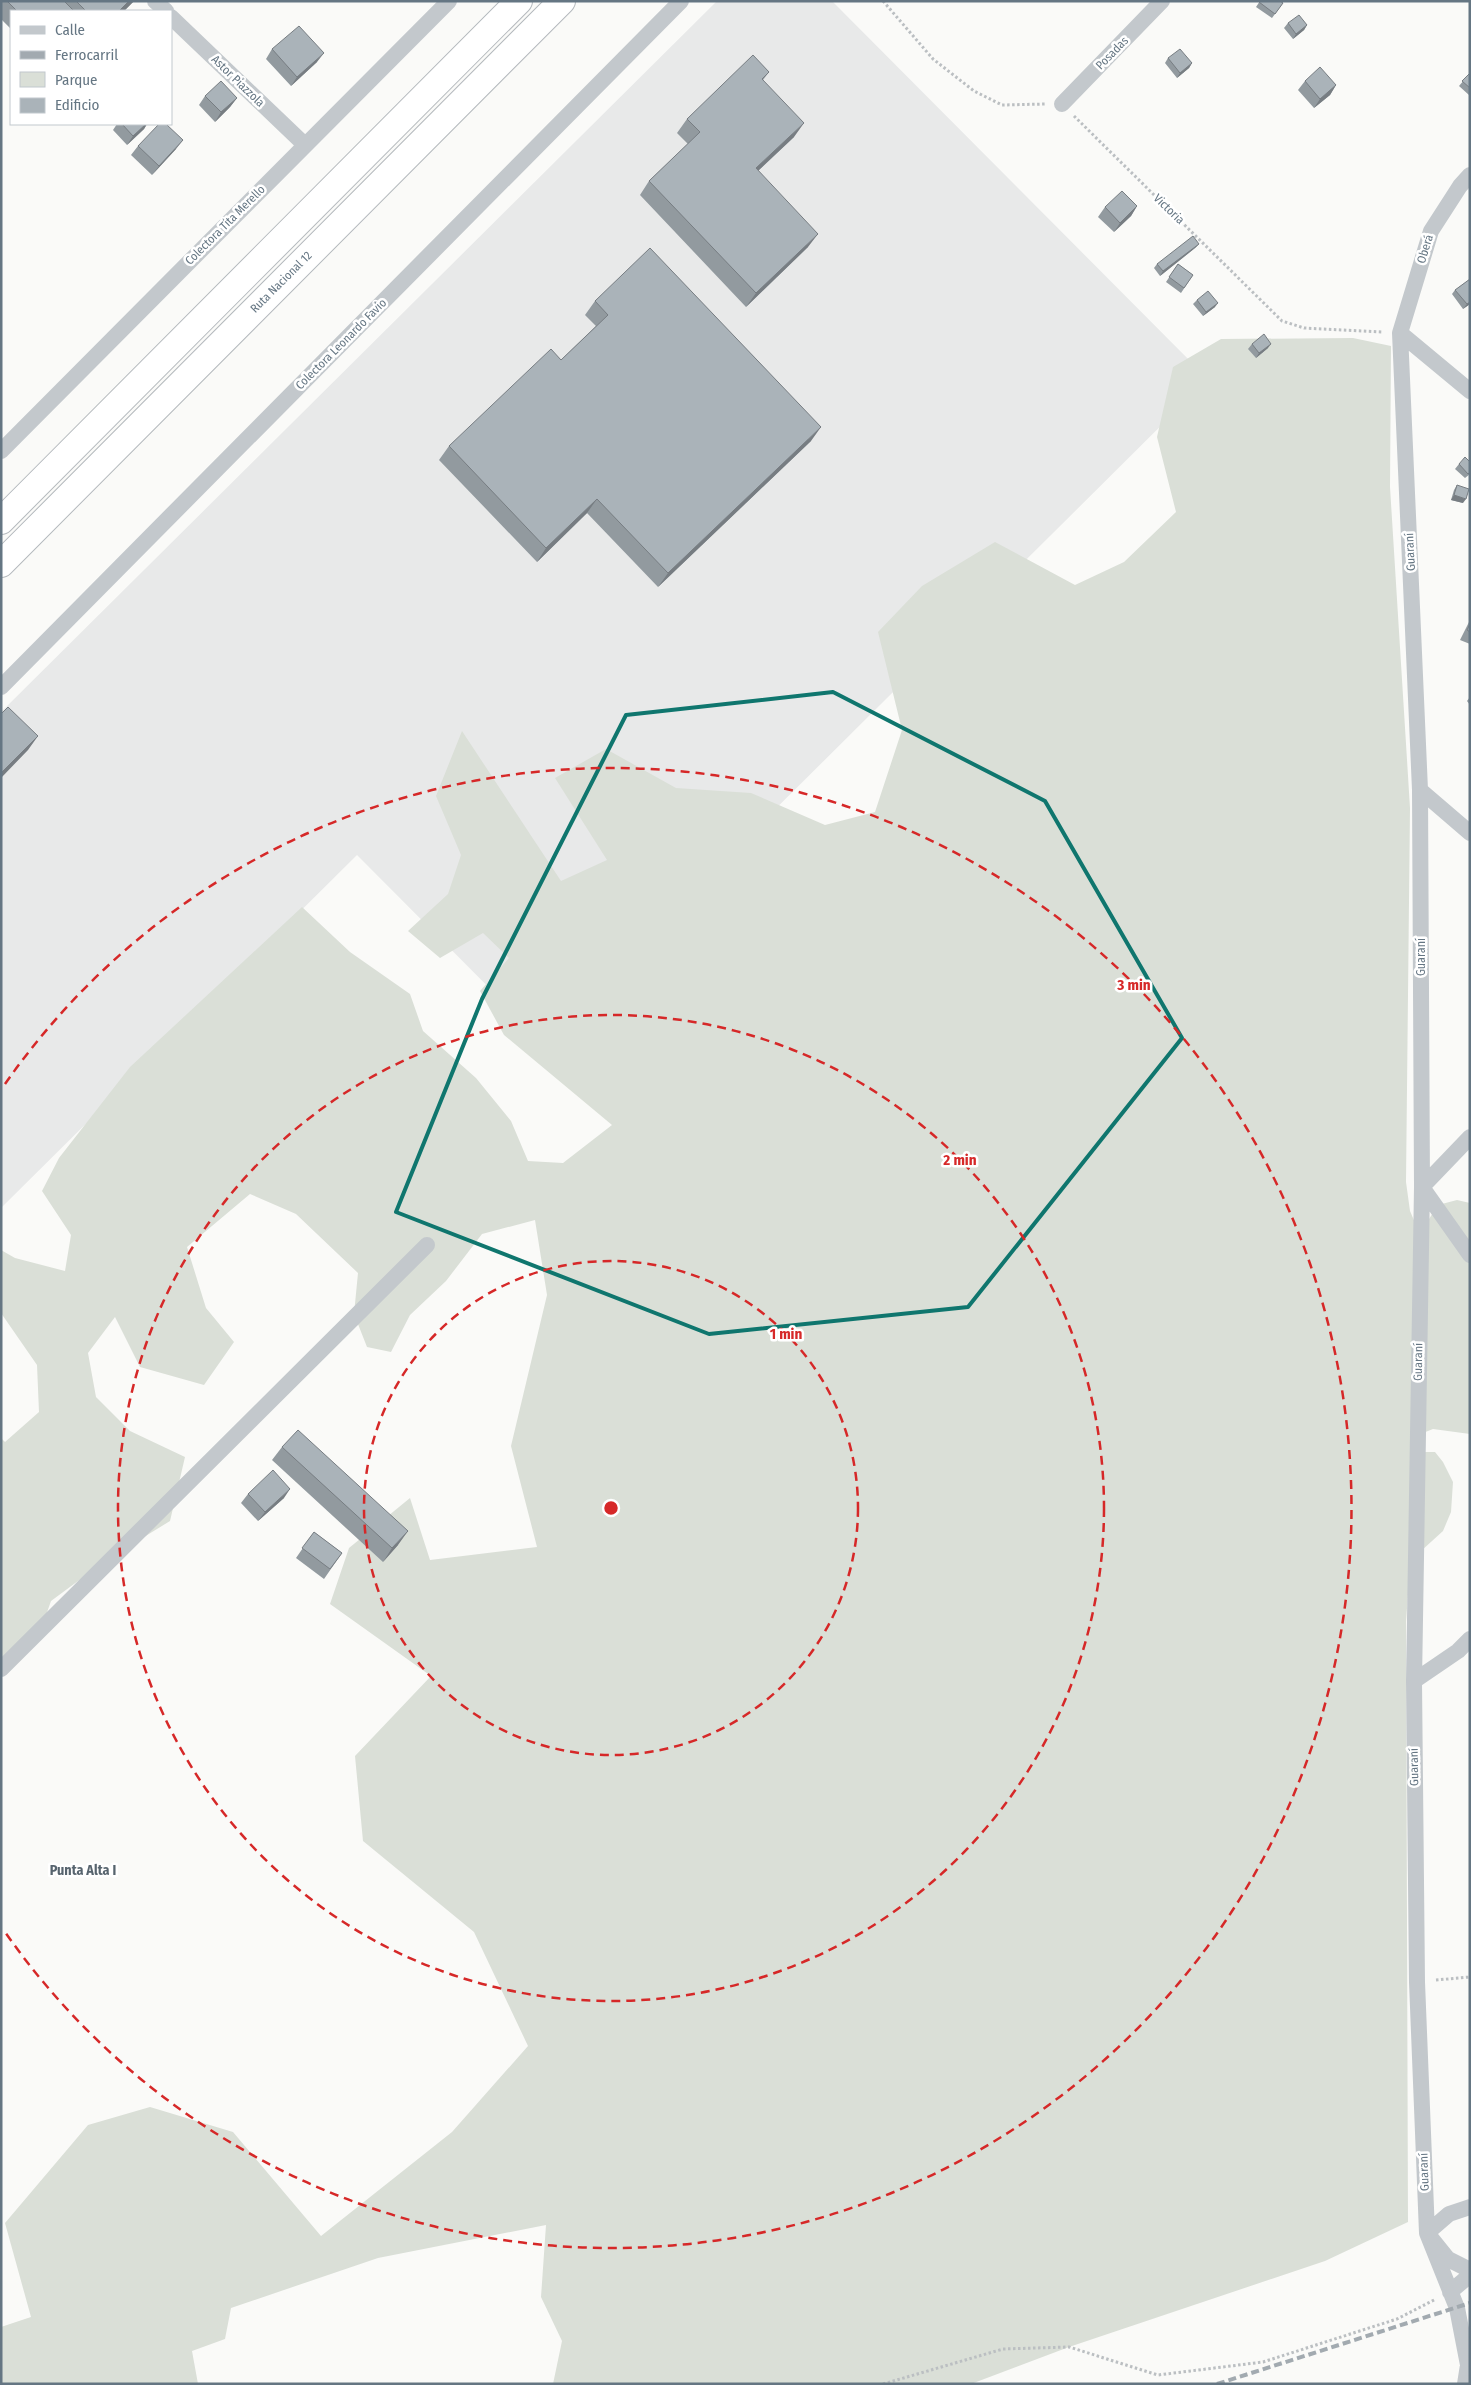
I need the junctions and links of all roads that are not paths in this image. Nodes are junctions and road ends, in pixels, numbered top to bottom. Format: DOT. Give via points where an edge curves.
graph roads {
  1 [pos="155,1"];
  2 [pos="449,1"];
  3 [pos="519,1"];
  4 [pos="562,1"];
  5 [pos="681,1"];
  6 [pos="1162,1"];
  7 [pos="165,10"];
  8 [pos="172,18"];
  9 [pos="1062,104"];
  10 [pos="305,145"];
  11 [pos="1470,175"];
  12 [pos="1400,333"];
  13 [pos="1470,392"];
  14 [pos="1,451"];
  15 [pos="1,521"];
  16 [pos="1,564"];
  17 [pos="1,687"];
  18 [pos="1420,790"];
  19 [pos="1470,833"];
  20 [pos="1470,1137"];
  21 [pos="1422,1187"];
  22 [pos="427,1244"];
  23 [pos="1470,1255"];
  24 [pos="1470,1639"];
  25 [pos="1,1669"];
  26 [pos="1414,1681"];
  27 [pos="1470,2207"];
  28 [pos="1427,2233"];
  29 [pos="1470,2270"];
  30 [pos="1470,2275"];
  31 [pos="1450,2292"];
  32 [pos="1465,2384"];
  1 -- 7 [label="street"];
  2 -- 10 [label="street, Colectora Tita Merello"];
  3 -- 15 [label="highway"];
  4 -- 16 [label="highway, Ruta Nacional 12"];
  5 -- 17 [label="street, Colectora Leonardo Favio"];
  6 -- 9 [label="street, Posadas"];
  8 -- 10 [label="street, Astor Piazzola"];
  10 -- 14 [label="street, Colectora Tita Merello"];
  11 -- 12 [label="street, Oberá" via="1430,231"];
  12 -- 13 [label="street"];
  12 -- 18 [label="street, Guaraní"];
  18 -- 19 [label="street"];
  18 -- 21 [label="street, Guaraní"];
  20 -- 21 [label="street"];
  21 -- 23 [label="street"];
  21 -- 26 [label="street, Guaraní"];
  22 -- 25 [label="street"];
  24 -- 26 [label="street"];
  26 -- 28 [label="street, Guaraní" via="1417,1982"];
  27 -- 28 [label="street" via="1449,2214"];
  28 -- 29 [label="street" via="1448,2259"];
  28 -- 31 [label="street, Guaraní"];
  30 -- 31 [label="street"];
  31 -- 32 [label="street, Guaraní" via="1457,2308 1468,2366"];
}
